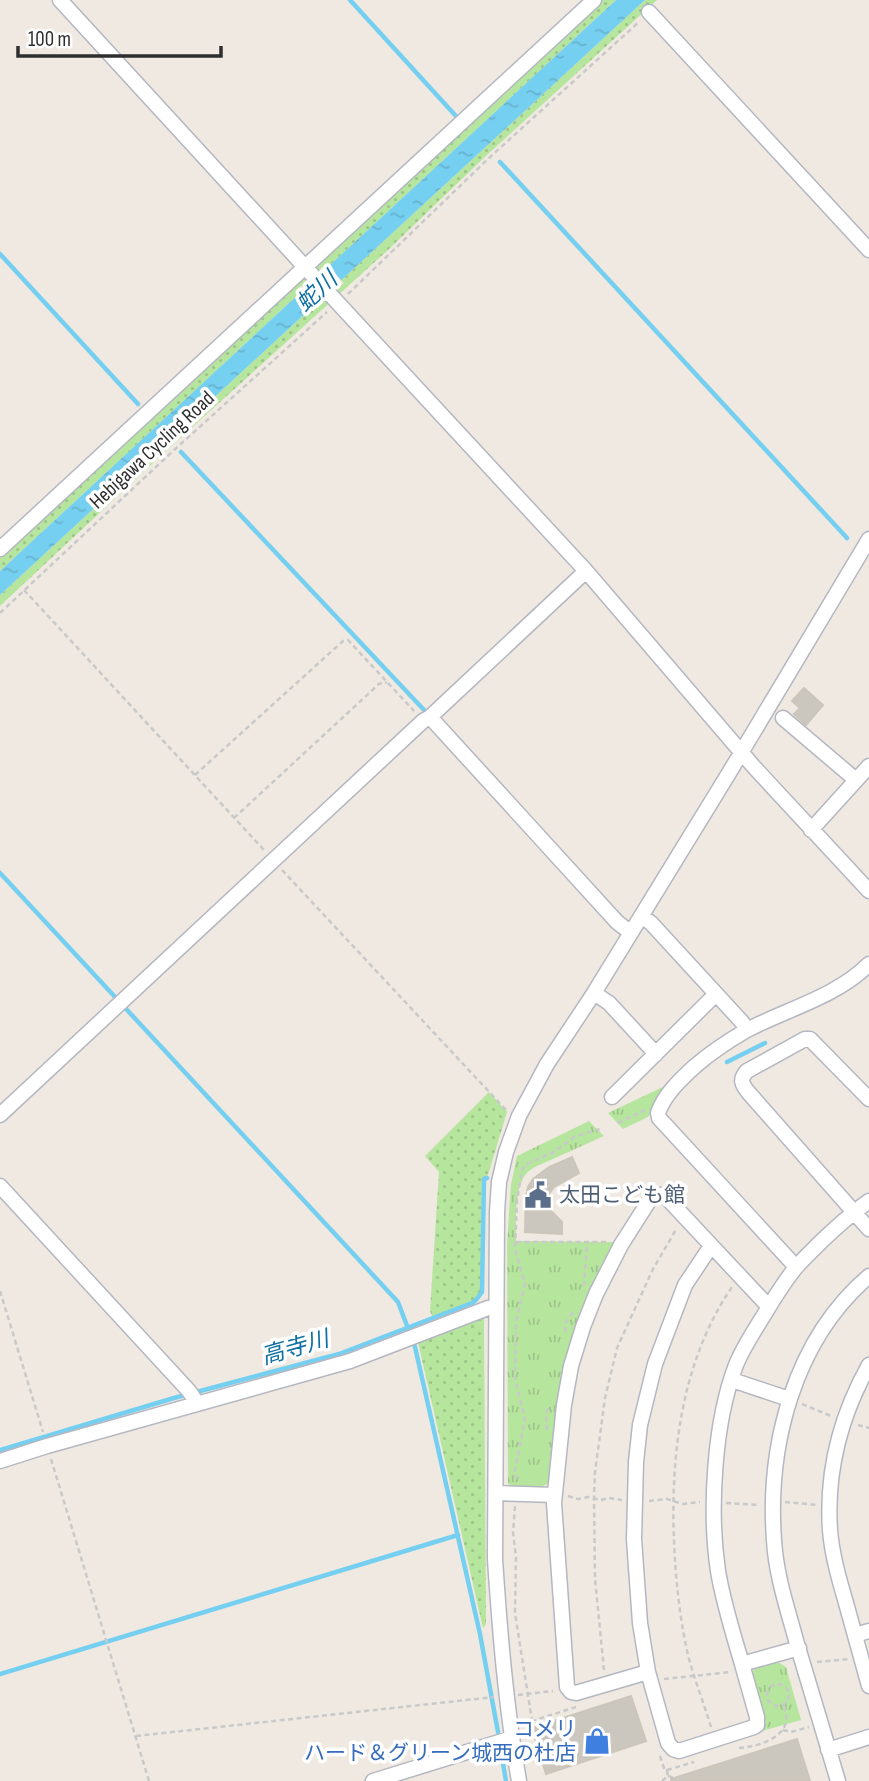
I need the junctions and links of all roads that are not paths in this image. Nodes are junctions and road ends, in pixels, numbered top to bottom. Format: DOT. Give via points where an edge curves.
graph roads {
  1 [pos="60,0"];
  2 [pos="594,0"];
  3 [pos="649,12"];
  4 [pos="869,250"];
  5 [pos="305,268"];
  6 [pos="869,539"];
  7 [pos="0,549"];
  8 [pos="586,571"];
  9 [pos="783,718"];
  10 [pos="427,719"];
  11 [pos="741,751"];
  12 [pos="869,766"];
  13 [pos="856,780"];
  14 [pos="811,830"];
  15 [pos="869,891"];
  16 [pos="640,916"];
  17 [pos="631,933"];
  18 [pos="867,971"];
  19 [pos="594,993"];
  20 [pos="716,995"];
  21 [pos="747,1030"];
  22 [pos="656,1054"];
  23 [pos="612,1097"];
  24 [pos="869,1099"];
  25 [pos="0,1115"];
  26 [pos="0,1186"];
  27 [pos="869,1201"];
  28 [pos="855,1211"];
  29 [pos="869,1229"];
  30 [pos="711,1246"];
  31 [pos="796,1267"];
  32 [pos="869,1276"];
  33 [pos="496,1307"];
  34 [pos="769,1307"];
  35 [pos="869,1365"];
  36 [pos="732,1380"];
  37 [pos="794,1401"];
  38 [pos="197,1403"];
  39 [pos="0,1461"];
  40 [pos="496,1493"];
  41 [pos="554,1495"];
  42 [pos="862,1633"];
  43 [pos="799,1648"];
  44 [pos="742,1664"];
  45 [pos="648,1672"];
  46 [pos="869,1686"];
  47 [pos="869,1737"];
  48 [pos="512,1738"];
  49 [pos="828,1750"];
  50 [pos="373,1781"];
  51 [pos="519,1781"];
  52 [pos="838,1781"];
  1 -- 5 [label="street"];
  2 -- 5 [label="street"];
  3 -- 4 [label="street"];
  5 -- 7 [label="street"];
  5 -- 8 [label="street"];
  6 -- 11 [label="street"];
  8 -- 10 [label="street"];
  8 -- 11 [label="street"];
  9 -- 13 [label="street"];
  10 -- 17 [label="street"];
  10 -- 25 [label="street"];
  11 -- 14 [label="street"];
  11 -- 16 [label="street"];
  12 -- 13 [label="street"];
  13 -- 14 [label="street"];
  14 -- 15 [label="street"];
  16 -- 17 [label="street"];
  16 -- 20 [label="street"];
  17 -- 19 [label="street"];
  18 -- 21 [label="street"];
  19 -- 22 [label="street"];
  19 -- 33 [label="street" via="547,1064 506,1152 498,1192"];
  20 -- 21 [label="street"];
  20 -- 22 [label="street"];
  21 -- 31 [label="street" via="682,1078 660,1106 659,1118"];
  22 -- 23 [label="street"];
  24 -- 28 [label="street" via="810,1039 747,1071 741,1083"];
  26 -- 38 [label="street"];
  27 -- 28 [label="street"];
  28 -- 29 [label="street"];
  28 -- 31 [label="street"];
  30 -- 34 [label="street"];
  30 -- 41 [label="street" via="666,1196 659,1194 649,1201 621,1245 593,1302 571,1366"];
  30 -- 45 [label="street" via="685,1285 655,1364 640,1425 634,1539"];
  31 -- 34 [label="street"];
  32 -- 37 [label="street" via="820,1334 807,1357"];
  33 -- 38 [label="street" via="350,1361"];
  33 -- 40 [label="street"];
  34 -- 36 [label="street"];
  35 -- 42 [label="street" via="843,1420 830,1502 834,1555"];
  36 -- 37 [label="street"];
  36 -- 44 [label="street" via="720,1427 715,1525 718,1571"];
  37 -- 43 [label="street" via="776,1459 774,1540"];
  38 -- 39 [label="street"];
  40 -- 41 [label="street"];
  40 -- 48 [label="street" via="496,1571"];
  41 -- 45 [label="street" via="567,1687 576,1693"];
  42 -- 46 [label="street"];
  43 -- 44 [label="street"];
  43 -- 49 [label="street"];
  44 -- 45 [label="street" via="757,1725 679,1751 668,1743"];
  47 -- 49 [label="street"];
  48 -- 50 [label="street"];
  48 -- 51 [label="street"];
  49 -- 52 [label="street"];
}
